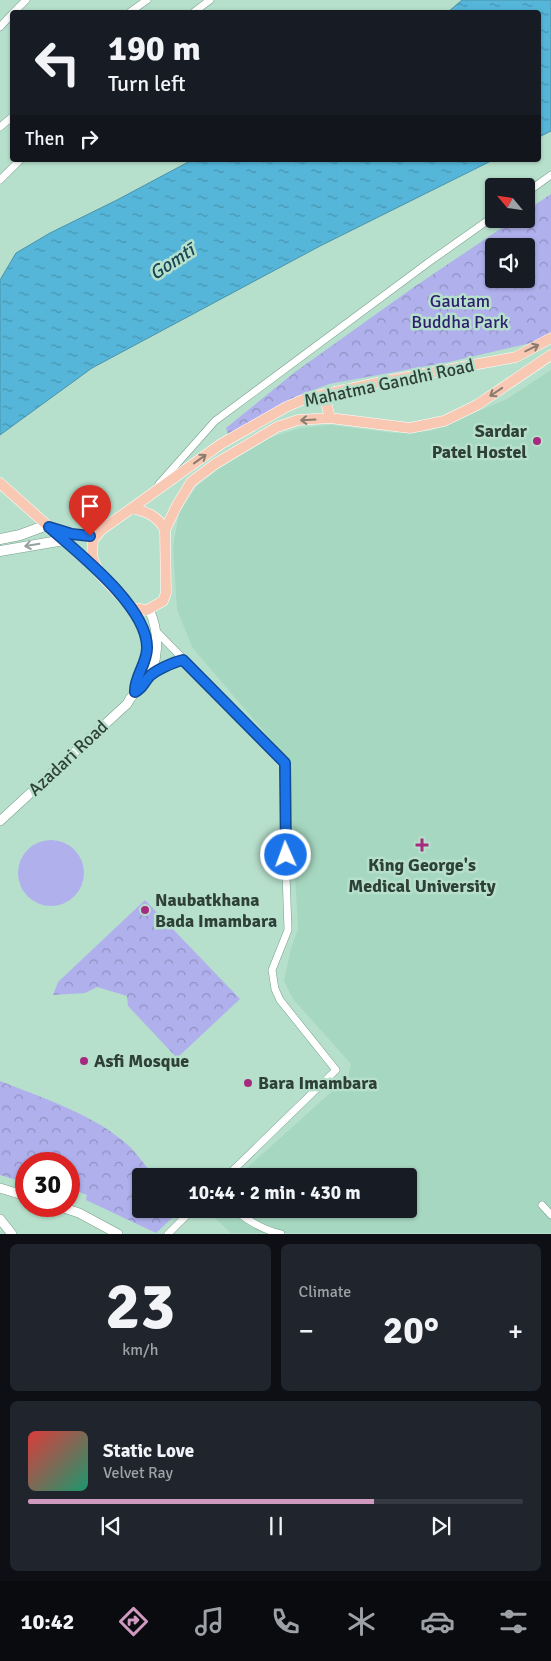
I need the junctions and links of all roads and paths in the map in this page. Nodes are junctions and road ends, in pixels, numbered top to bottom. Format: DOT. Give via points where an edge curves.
graph roads {
  1 [pos="26,0"];
  2 [pos="147,0"];
  3 [pos="210,0"];
  4 [pos="16,10"];
  5 [pos="133,10"];
  6 [pos="197,10"];
  7 [pos="10,16"];
  8 [pos="0,27"];
  9 [pos="10,119"];
  10 [pos="0,128"];
  11 [pos="18,162"];
  12 [pos="551,175"];
  13 [pos="0,180"];
  14 [pos="535,187"];
  15 [pos="485,222"];
  16 [pos="551,338"];
  17 [pos="551,354"];
  18 [pos="516,358"];
  19 [pos="526,372"];
  20 [pos="324,394"];
  21 [pos="330,418"];
  22 [pos="0,483"];
  23 [pos="153,492"];
  24 [pos="132,508"];
  25 [pos="48,526"];
  26 [pos="101,530"];
  27 [pos="165,530"];
  28 [pos="0,539"];
  29 [pos="64,540"];
  30 [pos="0,551"];
  31 [pos="98,572"];
  32 [pos="132,608"];
  33 [pos="149,610"];
  34 [pos="156,631"];
  35 [pos="183,660"];
  36 [pos="148,677"];
  37 [pos="135,692"];
  38 [pos="0,821"];
  39 [pos="235,1168"];
  40 [pos="0,1188"];
  41 [pos="15,1193"];
  42 [pos="542,1205"];
  43 [pos="80,1214"];
  44 [pos="551,1215"];
  45 [pos="184,1218"];
  46 [pos="244,1218"];
  47 [pos="0,1220"];
  48 [pos="12,1234"];
  49 [pos="118,1234"];
  50 [pos="168,1234"];
  51 [pos="281,1234"];
  1 -- 4 [label="street"];
  2 -- 5 [label="street"];
  3 -- 6 [label="street"];
  7 -- 8 [label="street"];
  9 -- 10 [label="street"];
  11 -- 13 [label="street"];
  12 -- 14 [label="street"];
  15 -- 23 [label="street" via="214,421"];
  18 -- 16 [label="main road, Mahatma Gandhi Road, one-way"];
  17 -- 19 [label="main road, Mahatma Gandhi Road"];
  18 -- 19 [label="main road"];
  18 -- 20 [label="main road, Mahatma Gandhi Road"];
  19 -- 21 [label="main road, Mahatma Gandhi Road, one-way" via="477,405 444,421 410,428"];
  20 -- 21 [label="main road"];
  23 -- 20 [label="main road, Mahatma Gandhi Road, one-way" via="221,444 286,408"];
  21 -- 27 [label="main road, Mahatma Gandhi Road, one-way" via="298,420 277,427 215,464 191,482"];
  22 -- 25 [label="main road"];
  23 -- 24 [label="main road, Mahatma Gandhi Road"];
  24 -- 26 [label="main road"];
  24 -- 27 [label="main road" via="150,513"];
  25 -- 26 [label="main road" via="90,536"];
  25 -- 28 [label="main road"];
  25 -- 29 [label="main road"];
  26 -- 31 [label="main road" via="93,540 92,556"];
  27 -- 33 [label="main road" via="166,593 163,601"];
  29 -- 30 [label="main road, one-way"];
  29 -- 31 [label="main road"];
  31 -- 32 [label="main road"];
  32 -- 33 [label="main road"];
  32 -- 37 [label="street" via="144,630 147,647"];
  33 -- 34 [label="street"];
  34 -- 35 [label="street"];
  34 -- 36 [label="street" via="156,648"];
  35 -- 36 [label="street"];
  35 -- 39 [label="street" via="285,763 288,930 272,970 274,989 336,1070"];
  36 -- 37 [label="street, Azadari Road" via="141,689"];
  37 -- 38 [label="street, Azadari Road" via="127,704"];
  40 -- 41 [label="street"];
  42 -- 44 [label="street"];
  43 -- 49 [label="street"];
  45 -- 50 [label="street"];
  46 -- 51 [label="street"];
  47 -- 48 [label="street"];
}
